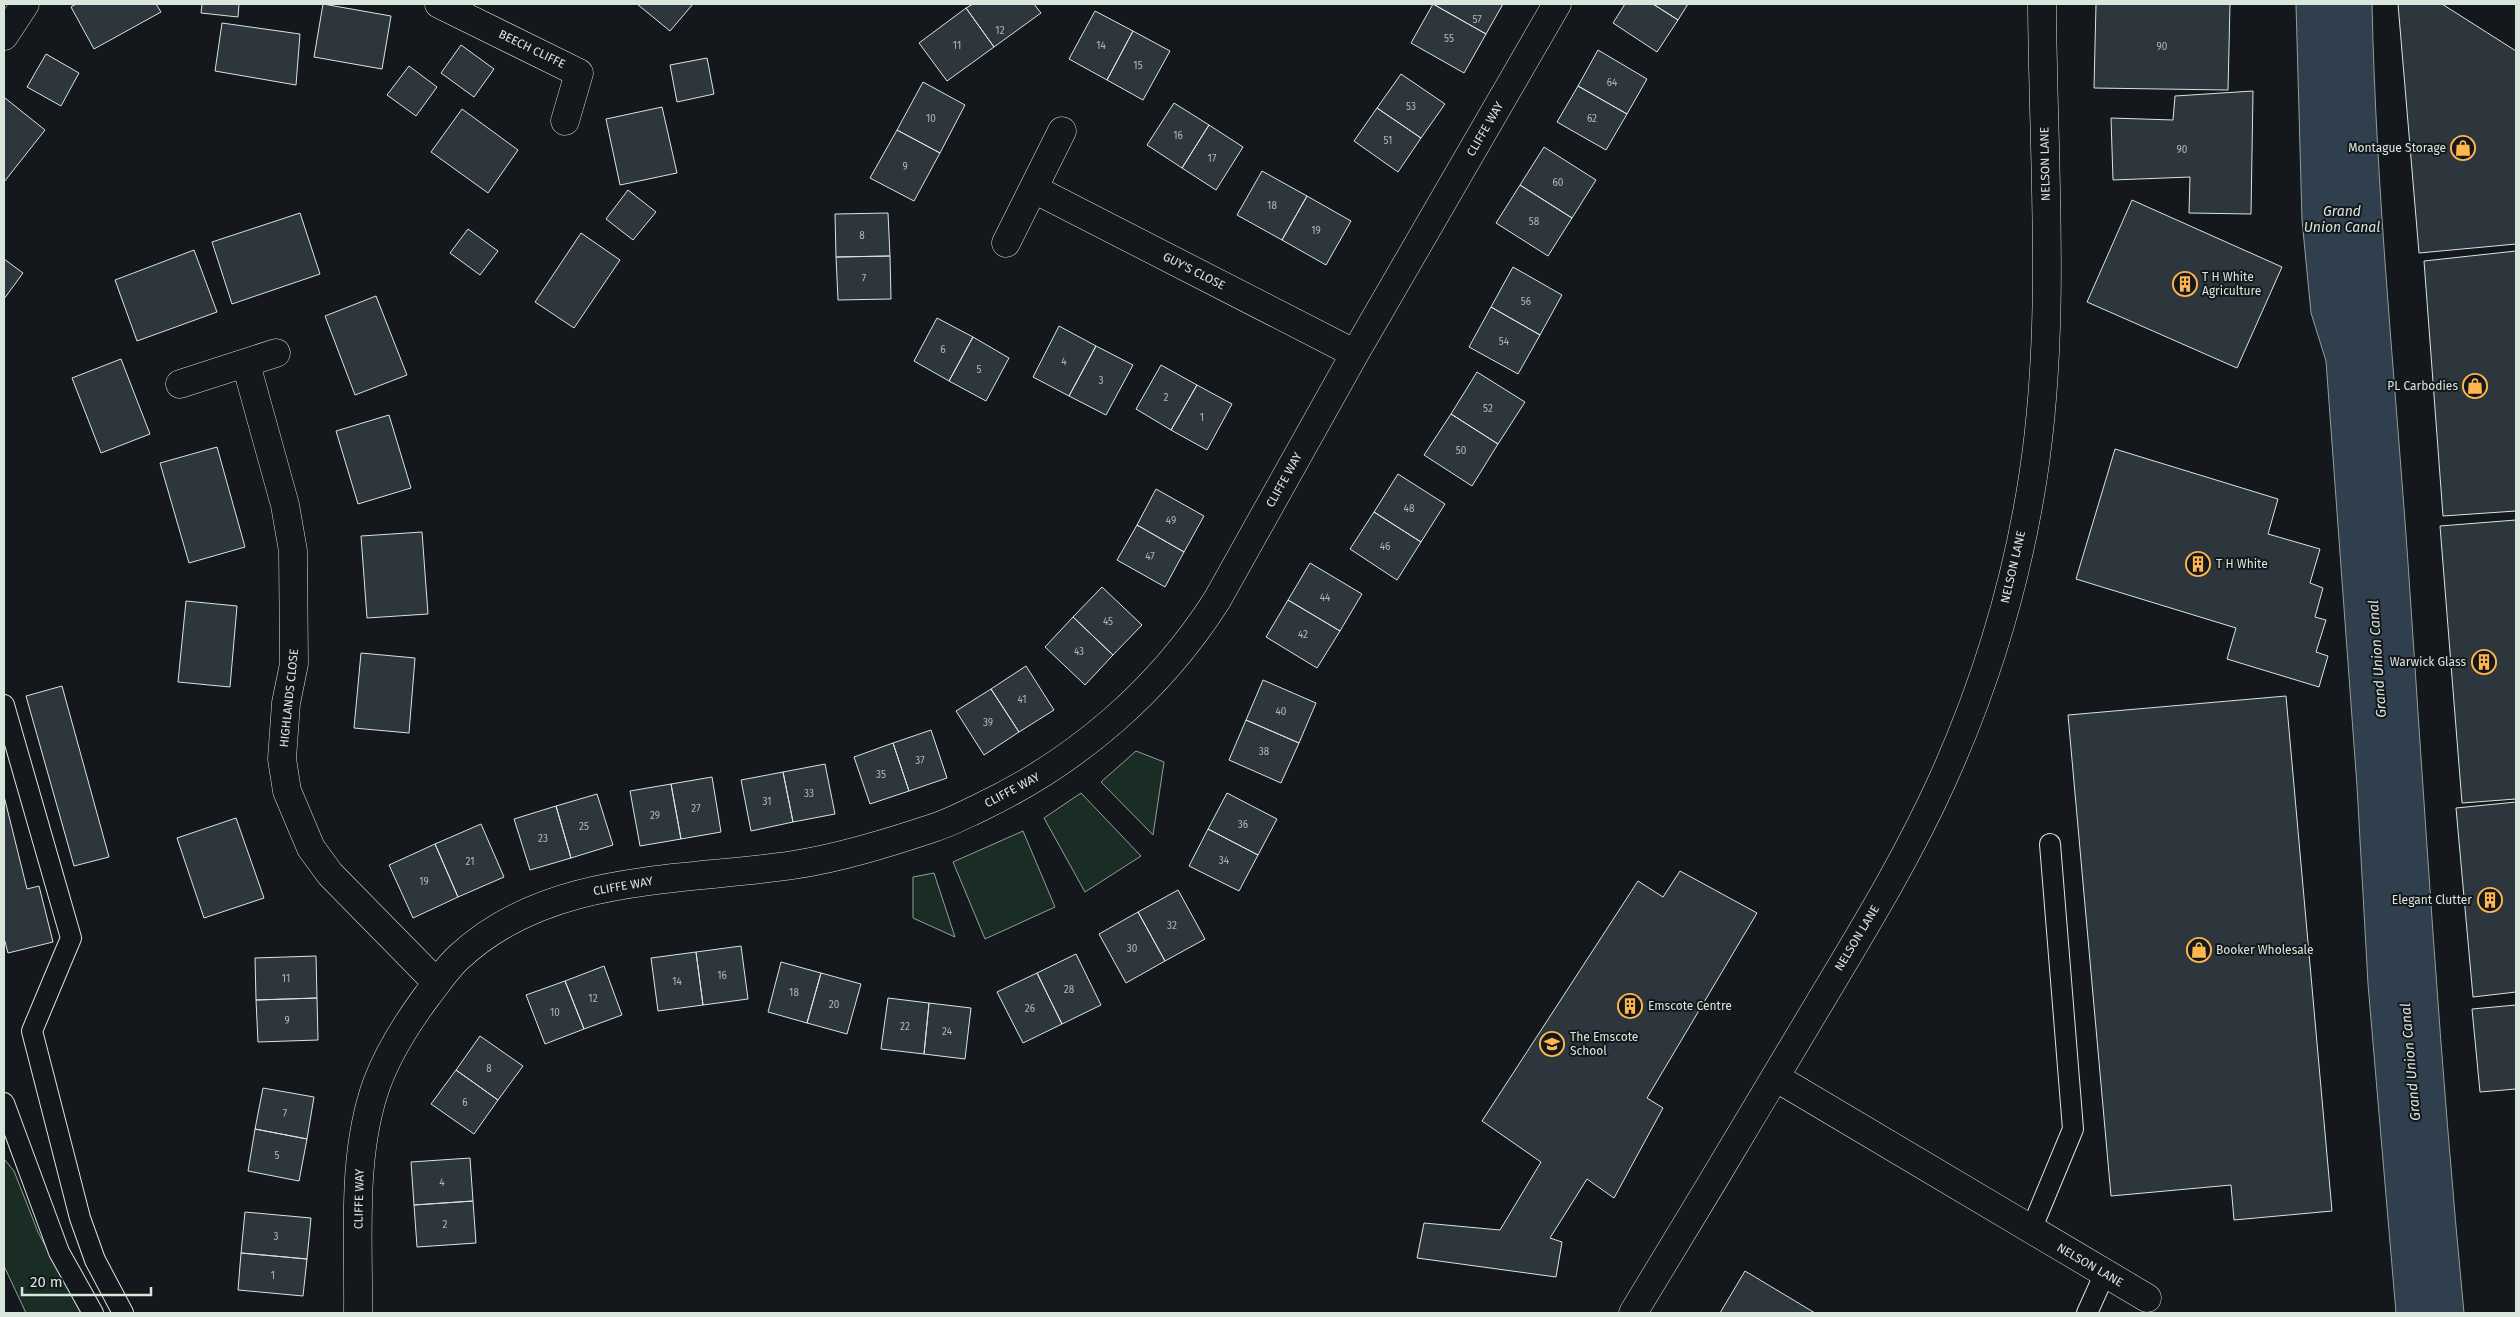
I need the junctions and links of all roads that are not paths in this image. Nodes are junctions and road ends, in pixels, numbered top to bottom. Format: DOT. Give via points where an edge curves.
graph roads {
  1 [pos="25,4"];
  2 [pos="439,4"];
  3 [pos="1557,4"];
  4 [pos="2042,4"];
  5 [pos="4,36"];
  6 [pos="565,121"];
  7 [pos="1062,131"];
  8 [pos="1034,189"];
  9 [pos="1006,243"];
  10 [pos="276,353"];
  11 [pos="1354,355"];
  12 [pos="246,364"];
  13 [pos="180,384"];
  14 [pos="4,705"];
  15 [pos="2050,844"];
  16 [pos="437,983"];
  17 [pos="1776,1077"];
  18 [pos="4,1103"];
  19 [pos="2031,1230"];
  20 [pos="2105,1273"];
  21 [pos="2147,1298"];
  22 [pos="93,1313"];
  23 [pos="123,1313"];
  24 [pos="358,1313"];
  25 [pos="1633,1313"];
  26 [pos="2087,1313"];
  1 -- 5 [label="street"];
  2 -- 6 [label="street, BEECH CLIFFE" via="579,73"];
  3 -- 11 [label="street, CLIFFE WAY"];
  4 -- 17 [label="street, NELSON LANE" via="2047,278 2040,420 2032,479 2006,595 1984,678 1942,781 1892,880"];
  7 -- 8 [label="street"];
  8 -- 9 [label="street"];
  8 -- 11 [label="street, GUY'S CLOSE"];
  10 -- 12 [label="street"];
  11 -- 16 [label="street, CLIFFE WAY" via="1195,634 1169,667 1082,748 1013,792 936,827 877,845 795,864 626,883 548,904 517,918 484,939 460,957"];
  12 -- 13 [label="street"];
  12 -- 16 [label="street, HIGHLANDS CLOSE" via="279,480 293,552 294,664 286,703 282,759 287,790 311,848 330,874"];
  14 -- 23 [label="lane" via="71,938 32,1030 80,1218 95,1260"];
  15 -- 19 [label="lane" via="2073,1129"];
  16 -- 24 [label="street, CLIFFE WAY" via="408,1022 392,1051 377,1082 367,1118 360,1160"];
  17 -- 19 [label="street, NELSON LANE"];
  17 -- 25 [label="street, NELSON LANE"];
  18 -- 22 [label="lane" via="59,1252"];
  19 -- 20 [label="street, NELSON LANE"];
  20 -- 21 [label="street, NELSON LANE"];
  20 -- 26 [label="lane"];
}
